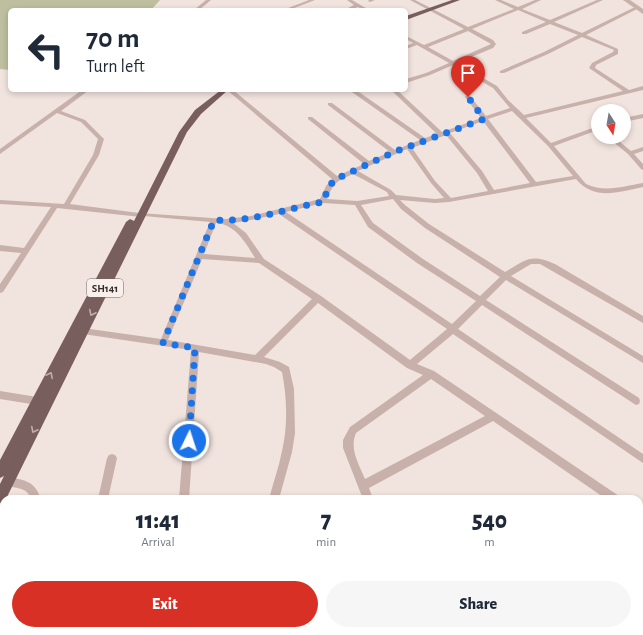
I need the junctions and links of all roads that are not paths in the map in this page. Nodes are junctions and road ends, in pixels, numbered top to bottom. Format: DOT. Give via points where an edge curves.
graph roads {
  1 [pos="209,0"];
  2 [pos="313,0"];
  3 [pos="349,0"];
  4 [pos="412,0"];
  5 [pos="447,0"];
  6 [pos="457,0"];
  7 [pos="497,0"];
  8 [pos="539,0"];
  9 [pos="601,0"];
  10 [pos="626,0"];
  11 [pos="633,0"];
  12 [pos="358,5"];
  13 [pos="199,8"];
  14 [pos="291,8"];
  15 [pos="351,8"];
  16 [pos="363,8"];
  17 [pos="640,8"];
  18 [pos="428,9"];
  19 [pos="519,9"];
  20 [pos="643,12"];
  21 [pos="408,14"];
  22 [pos="408,17"];
  23 [pos="550,21"];
  24 [pos="468,29"];
  25 [pos="524,33"];
  26 [pos="584,35"];
  27 [pos="408,38"];
  28 [pos="421,45"];
  29 [pos="408,48"];
  30 [pos="454,63"];
  31 [pos="502,72"];
  32 [pos="408,80"];
  33 [pos="643,88"];
  34 [pos="83,92"];
  35 [pos="213,92"];
  36 [pos="223,92"];
  37 [pos="232,92"];
  38 [pos="355,92"];
  39 [pos="396,92"];
  40 [pos="628,92"];
  41 [pos="468,97"];
  42 [pos="330,104"];
  43 [pos="514,108"];
  44 [pos="56,111"];
  45 [pos="643,116"];
  46 [pos="524,117"];
  47 [pos="310,118"];
  48 [pos="484,119"];
  49 [pos="631,119"];
  50 [pos="591,130"];
  51 [pos="444,134"];
  52 [pos="425,141"];
  53 [pos="619,144"];
  54 [pos="550,145"];
  55 [pos="408,147"];
  56 [pos="643,149"];
  57 [pos="0,152"];
  58 [pos="394,152"];
  59 [pos="630,153"];
  60 [pos="368,164"];
  61 [pos="643,168"];
  62 [pos="353,171"];
  63 [pos="576,176"];
  64 [pos="336,179"];
  65 [pos="535,185"];
  66 [pos="643,185"];
  67 [pos="493,193"];
  68 [pos="395,197"];
  69 [pos="449,200"];
  70 [pos="0,202"];
  71 [pos="323,202"];
  72 [pos="357,203"];
  73 [pos="55,206"];
  74 [pos="66,206"];
  75 [pos="280,212"];
  76 [pos="139,214"];
  77 [pos="214,220"];
  78 [pos="226,221"];
  79 [pos="0,248"];
  80 [pos="26,251"];
  81 [pos="199,256"];
  82 [pos="261,261"];
  83 [pos="505,276"];
  84 [pos="0,290"];
  85 [pos="318,298"];
  86 [pos="479,301"];
  87 [pos="643,320"];
  88 [pos="452,330"];
  89 [pos="83,331"];
  90 [pos="163,343"];
  91 [pos="195,348"];
  92 [pos="256,359"];
  93 [pos="643,360"];
  94 [pos="410,365"];
  95 [pos="431,374"];
  96 [pos="0,395"];
  97 [pos="37,401"];
  98 [pos="636,401"];
  99 [pos="492,417"];
  100 [pos="112,458"];
  101 [pos="643,459"];
  102 [pos="0,472"];
  103 [pos="8,482"];
  104 [pos="362,486"];
  105 [pos="1,495"];
  106 [pos="35,495"];
  107 [pos="104,495"];
  108 [pos="184,495"];
  109 [pos="275,495"];
  110 [pos="366,495"];
  111 [pos="609,495"];
  1 -- 13 [label="street"];
  2 -- 14 [label="street"];
  3 -- 12 [label="street"];
  4 -- 18 [label="street"];
  5 -- 18 [label="main road"];
  6 -- 18 [label="main road"];
  7 -- 19 [label="street"];
  8 -- 19 [label="street"];
  9 -- 23 [label="street"];
  10 -- 17 [label="street"];
  11 -- 17 [label="street"];
  12 -- 15 [label="street"];
  12 -- 16 [label="street"];
  17 -- 20 [label="street"];
  17 -- 26 [label="street"];
  18 -- 21 [label="main road"];
  18 -- 22 [label="main road"];
  18 -- 24 [label="street"];
  19 -- 23 [label="street"];
  19 -- 24 [label="street"];
  23 -- 25 [label="street"];
  23 -- 26 [label="street"];
  24 -- 28 [label="street"];
  24 -- 30 [label="street" via="491,41 494,46"];
  26 -- 31 [label="street"];
  26 -- 40 [label="street" via="617,51 594,64 592,68"];
  27 -- 28 [label="street"];
  28 -- 29 [label="street"];
  28 -- 30 [label="street"];
  30 -- 32 [label="street"];
  30 -- 43 [label="street" via="491,84"];
  33 -- 40 [label="street"];
  34 -- 44 [label="street"];
  35 -- 76 [label="main road, SH141" via="179,127"];
  36 -- 76 [label="main road, SH141" via="198,112 183,132"];
  37 -- 64 [label="street"];
  38 -- 52 [label="street"];
  39 -- 51 [label="street"];
  40 -- 46 [label="street"];
  41 -- 48 [label="street"];
  42 -- 58 [label="street"];
  43 -- 46 [label="street"];
  43 -- 48 [label="street"];
  44 -- 57 [label="street"];
  44 -- 74 [label="street" via="82,122 101,139 96,155"];
  45 -- 49 [label="street"];
  46 -- 54 [label="street"];
  47 -- 60 [label="street"];
  48 -- 51 [label="street"];
  48 -- 65 [label="street"];
  50 -- 54 [label="street"];
  51 -- 52 [label="street"];
  51 -- 67 [label="street" via="480,172"];
  52 -- 55 [label="street"];
  53 -- 59 [label="street"];
  54 -- 63 [label="street"];
  55 -- 58 [label="street"];
  55 -- 69 [label="street"];
  56 -- 59 [label="street"];
  58 -- 60 [label="street"];
  59 -- 61 [label="street"];
  60 -- 62 [label="street"];
  62 -- 64 [label="street"];
  62 -- 68 [label="street"];
  63 -- 65 [label="street"];
  63 -- 66 [label="street" via="584,185 603,192"];
  64 -- 71 [label="street" via="329,186"];
  65 -- 67 [label="street"];
  67 -- 69 [label="street"];
  68 -- 69 [label="street"];
  68 -- 72 [label="street"];
  68 -- 83 [label="street" via="397,202 427,226"];
  70 -- 73 [label="street"];
  71 -- 72 [label="street"];
  71 -- 75 [label="street"];
  72 -- 86 [label="street" via="370,225"];
  73 -- 74 [label="street"];
  73 -- 80 [label="street"];
  74 -- 76 [label="street"];
  75 -- 78 [label="street"];
  75 -- 88 [label="street"];
  76 -- 77 [label="street"];
  76 -- 89 [label="main road, SH141, one-way"];
  97 -- 76 [label="main road, SH141, one-way"];
  77 -- 78 [label="street"];
  77 -- 81 [label="street"];
  78 -- 82 [label="street" via="244,235"];
  79 -- 80 [label="street"];
  80 -- 84 [label="street"];
  81 -- 82 [label="street"];
  81 -- 90 [label="street"];
  82 -- 85 [label="street"];
  83 -- 86 [label="street"];
  83 -- 87 [label="street" via="524,263 541,261"];
  83 -- 93 [label="street"];
  85 -- 92 [label="street"];
  85 -- 94 [label="street"];
  86 -- 88 [label="street"];
  86 -- 98 [label="street"];
  88 -- 94 [label="street"];
  88 -- 101 [label="street" via="546,391"];
  89 -- 90 [label="street"];
  89 -- 103 [label="main road, SH141, one-way"];
  90 -- 91 [label="street"];
  91 -- 92 [label="street"];
  91 -- 108 [label="street"];
  92 -- 109 [label="street" via="281,365 289,376 290,433"];
  94 -- 95 [label="street"];
  95 -- 99 [label="street"];
  95 -- 104 [label="street" via="353,430 348,440 348,448"];
  96 -- 97 [label="street"];
  97 -- 102 [label="main road, SH141"];
  99 -- 104 [label="street"];
  99 -- 111 [label="street"];
  100 -- 107 [label="street"];
  103 -- 105 [label="main road, SH141"];
  103 -- 106 [label="street" via="28,485"];
  104 -- 110 [label="street"];
}
